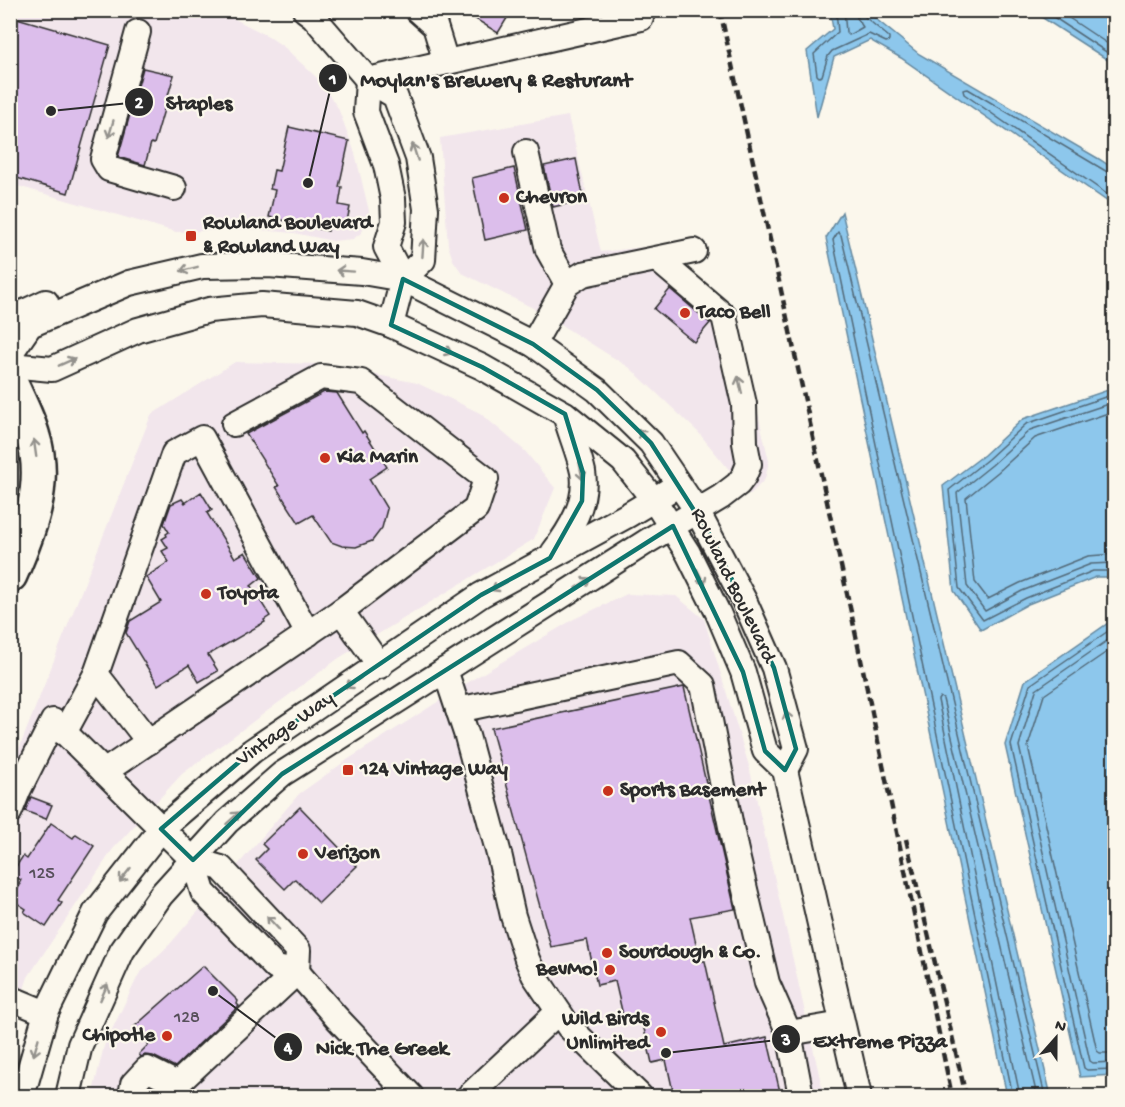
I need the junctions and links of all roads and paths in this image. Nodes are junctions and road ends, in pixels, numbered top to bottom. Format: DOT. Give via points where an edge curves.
graph roads {
  1 [pos="305,10"];
  2 [pos="417,10"];
  3 [pos="641,18"];
  4 [pos="138,32"];
  5 [pos="446,62"];
  6 [pos="368,80"];
  7 [pos="526,152"];
  8 [pos="174,188"];
  9 [pos="694,251"];
  10 [pos="657,259"];
  11 [pos="403,279"];
  12 [pos="143,280"];
  13 [pos="567,284"];
  14 [pos="10,315"];
  15 [pos="391,325"];
  16 [pos="533,344"];
  17 [pos="10,354"];
  18 [pos="10,365"];
  19 [pos="10,382"];
  20 [pos="565,414"];
  21 [pos="234,424"];
  22 [pos="678,484"];
  23 [pos="654,500"];
  24 [pos="697,511"];
  25 [pos="673,526"];
  26 [pos="550,558"];
  27 [pos="10,575"];
  28 [pos="341,611"];
  29 [pos="308,634"];
  30 [pos="380,666"];
  31 [pos="446,670"];
  32 [pos="96,674"];
  33 [pos="458,710"];
  34 [pos="64,733"];
  35 [pos="149,742"];
  36 [pos="785,770"];
  37 [pos="104,772"];
  38 [pos="10,811"];
  39 [pos="161,829"];
  40 [pos="192,860"];
  41 [pos="297,972"];
  42 [pos="13,1004"];
  43 [pos="558,1012"];
  44 [pos="46,1013"];
  45 [pos="842,1024"];
  46 [pos="789,1033"];
  47 [pos="22,1096"];
  48 [pos="68,1096"];
  49 [pos="131,1096"];
  50 [pos="411,1096"];
  51 [pos="469,1096"];
  52 [pos="639,1096"];
  53 [pos="801,1096"];
  54 [pos="859,1096"];
  1 -- 6 [label="street"];
  2 -- 5 [label="street" via="435,26"];
  3 -- 5 [label="street"];
  4 -- 8 [label="street, one-way" via="103,159 109,169"];
  5 -- 6 [label="street"];
  6 -- 11 [label="street" via="366,112 386,165 393,199 394,222 386,247"];
  11 -- 6 [label="street, one-way" via="423,260 426,209 418,158 395,96"];
  7 -- 13 [label="street" via="548,250"];
  9 -- 10 [label="street"];
  10 -- 13 [label="street" via="583,274"];
  24 -- 10 [label="street, Vintage Way, one-way" via="744,476 749,464 744,404 724,316"];
  11 -- 12 [label="street, Rowland Boulevard, one-way" via="268,265 202,266"];
  11 -- 15 [label="street"];
  11 -- 16 [label="street, Rowland Boulevard"];
  12 -- 14 [label="street" via="117,272"];
  12 -- 17 [label="street, Rowland Boulevard" via="30,325"];
  13 -- 16 [label="street"];
  18 -- 15 [label="street, Rowland Boulevard, one-way" via="52,369 138,330 209,310 262,305 357,313"];
  15 -- 20 [label="street, Rowland Boulevard, one-way" via="482,367"];
  22 -- 16 [label="street, Rowland Boulevard, one-way" via="651,443 597,390"];
  27 -- 19 [label="highway, one-way" via="28,534 39,480 34,439"];
  20 -- 23 [label="street, Rowland Boulevard" via="623,461"];
  20 -- 26 [label="street, one-way" via="583,473 582,501 570,531"];
  21 -- 28 [label="street" via="321,377 361,382 486,479 476,509"];
  22 -- 23 [label="street, Vintage Way"];
  22 -- 24 [label="street, Rowland Boulevard"];
  23 -- 25 [label="street, Rowland Boulevard"];
  23 -- 26 [label="street, Vintage Way"];
  24 -- 25 [label="street, Vintage Way"];
  36 -- 24 [label="street, Rowland Boulevard, one-way" via="796,750 774,668 744,600"];
  31 -- 25 [label="street, Vintage Way, one-way"];
  25 -- 36 [label="street, Rowland Boulevard, one-way" via="743,672 765,751"];
  26 -- 30 [label="street, Vintage Way, one-way" via="482,595"];
  28 -- 29 [label="street"];
  28 -- 30 [label="street"];
  29 -- 32 [label="street" via="202,438 174,453"];
  29 -- 35 [label="street"];
  30 -- 39 [label="street, Vintage Way, one-way" via="252,750"];
  31 -- 33 [label="street"];
  40 -- 31 [label="street, Vintage Way, one-way" via="227,822 282,774"];
  32 -- 34 [label="street"];
  32 -- 35 [label="street"];
  33 -- 43 [label="street" via="527,960"];
  33 -- 46 [label="street" via="679,663 703,685 767,983"];
  34 -- 37 [label="street"];
  34 -- 38 [label="street" via="53,722"];
  35 -- 37 [label="street"];
  36 -- 45 [label="street"];
  37 -- 39 [label="street"];
  39 -- 40 [label="street"];
  39 -- 44 [label="street, Vintage Way, one-way" via="95,913"];
  40 -- 41 [label="street" via="221,868 298,950"];
  48 -- 40 [label="street, Vintage Way, one-way" via="80,1045 122,951 161,895"];
  41 -- 49 [label="street" via="177,1084 147,1069 133,1084"];
  41 -- 50 [label="street"];
  42 -- 44 [label="street"];
  43 -- 51 [label="street"];
  43 -- 52 [label="street"];
  44 -- 47 [label="street, Vintage Way, one-way"];
  45 -- 46 [label="street"];
  45 -- 54 [label="street"];
  46 -- 53 [label="street"];
}
